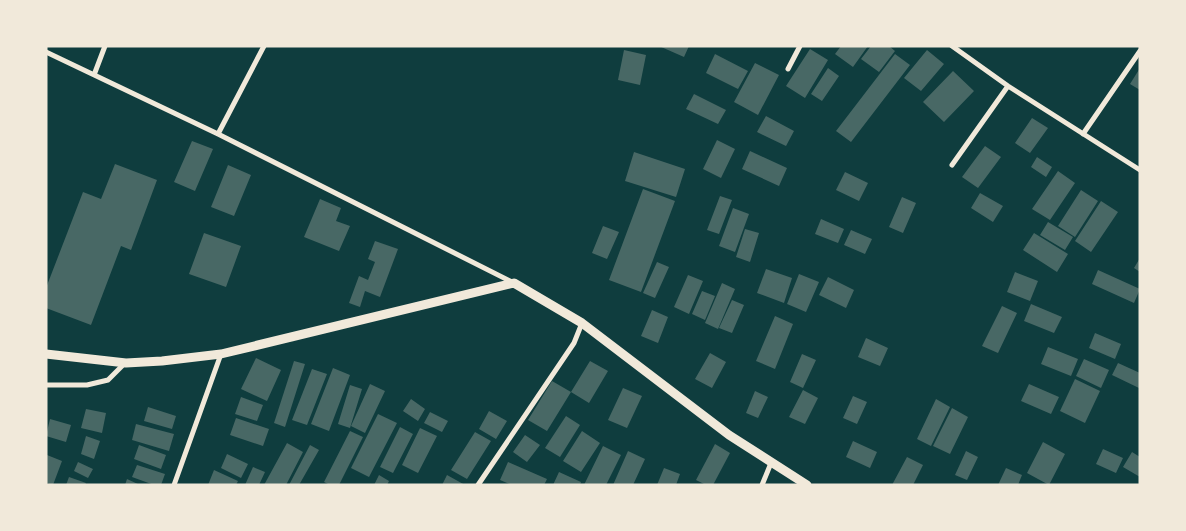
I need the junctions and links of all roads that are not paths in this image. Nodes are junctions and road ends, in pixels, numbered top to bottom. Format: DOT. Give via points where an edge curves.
graph roads {
  1 [pos="105,46"];
  2 [pos="264,46"];
  3 [pos="800,46"];
  4 [pos="952,46"];
  5 [pos="1140,51"];
  6 [pos="46,52"];
  7 [pos="788,69"];
  8 [pos="94,74"];
  9 [pos="1008,86"];
  10 [pos="218,134"];
  11 [pos="1082,134"];
  12 [pos="952,165"];
  13 [pos="1140,170"];
  14 [pos="514,283"];
  15 [pos="582,323"];
  16 [pos="46,354"];
  17 [pos="221,354"];
  18 [pos="126,363"];
  19 [pos="46,384"];
  20 [pos="771,463"];
  21 [pos="174,485"];
  22 [pos="478,485"];
  23 [pos="762,485"];
  24 [pos="807,485"];
  1 -- 8 [label="street"];
  2 -- 10 [label="street"];
  3 -- 7 [label="street"];
  4 -- 9 [label="street"];
  5 -- 11 [label="street"];
  6 -- 8 [label="street"];
  8 -- 10 [label="street"];
  9 -- 11 [label="street"];
  9 -- 12 [label="street"];
  10 -- 14 [label="street"];
  11 -- 13 [label="street"];
  14 -- 15 [label="street"];
  14 -- 17 [label="street"];
  15 -- 20 [label="street"];
  15 -- 22 [label="street" via="574,343"];
  16 -- 18 [label="street"];
  17 -- 18 [label="street"];
  17 -- 21 [label="street"];
  18 -- 19 [label="street" via="108,380 87,385"];
  20 -- 23 [label="street"];
  20 -- 24 [label="street"];
}
